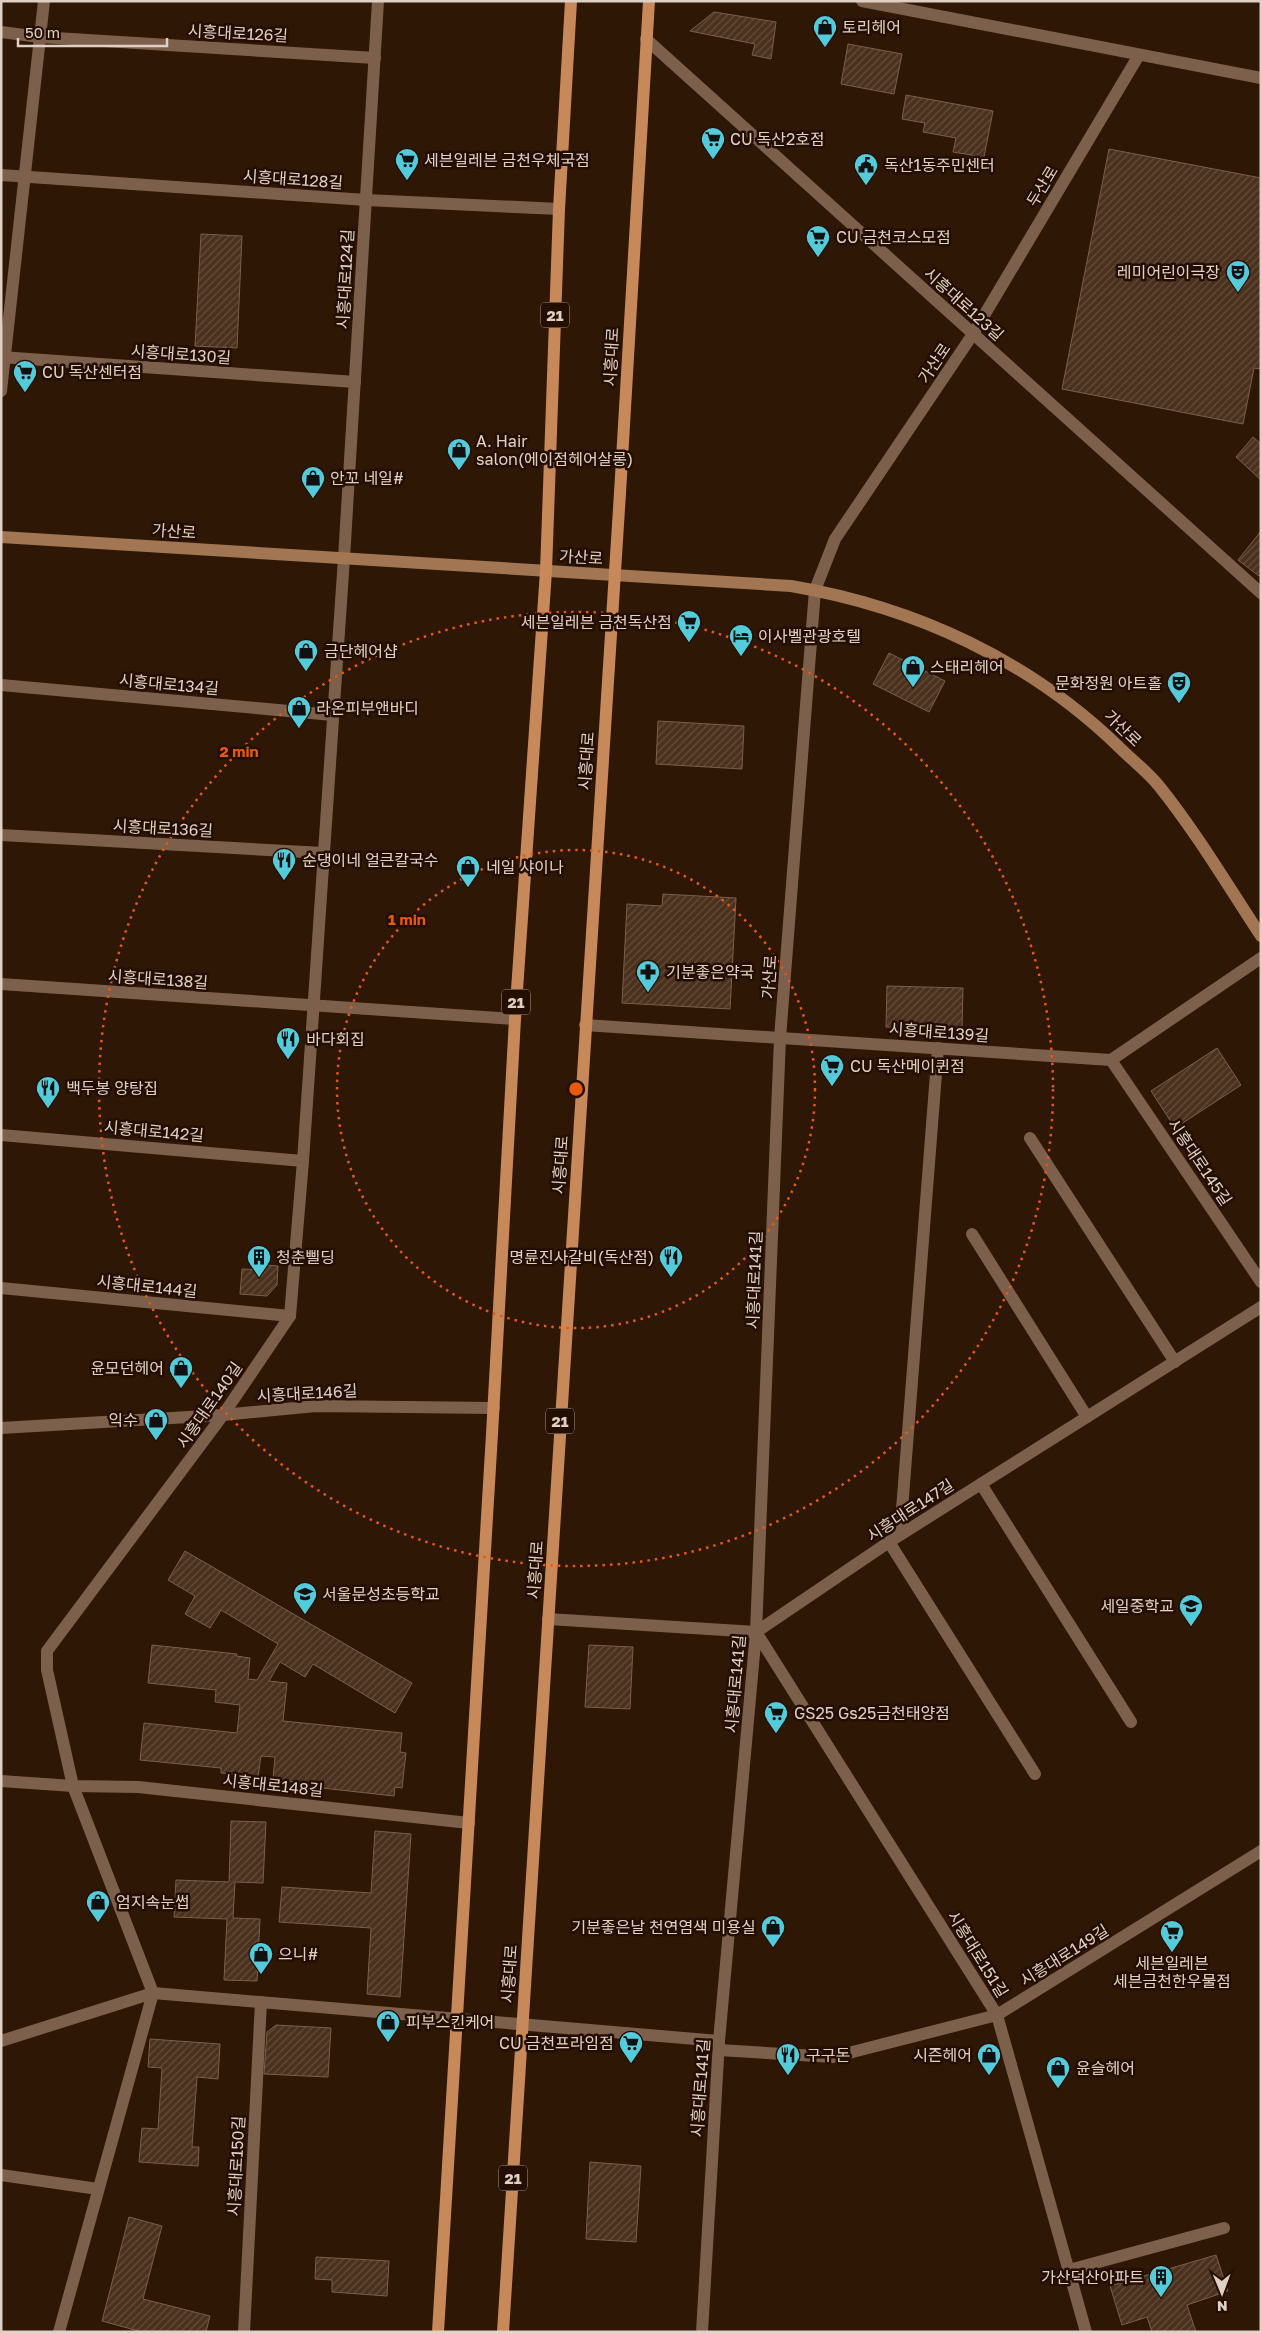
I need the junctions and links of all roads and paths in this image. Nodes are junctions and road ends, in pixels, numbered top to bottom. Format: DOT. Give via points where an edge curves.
graph roads {
  1 [pos="44,1"];
  2 [pos="378,1"];
  3 [pos="571,1"];
  4 [pos="648,1"];
  5 [pos="862,1"];
  6 [pos="1,32"];
  7 [pos="40,37"];
  8 [pos="646,39"];
  9 [pos="1139,55"];
  10 [pos="374,58"];
  11 [pos="1261,78"];
  12 [pos="1,175"];
  13 [pos="24,178"];
  14 [pos="366,200"];
  15 [pos="559,209"];
  16 [pos="973,334"];
  17 [pos="3,357"];
  18 [pos="355,382"];
  19 [pos="1,391"];
  20 [pos="1,537"];
  21 [pos="344,558"];
  22 [pos="546,571"];
  23 [pos="614,575"];
  24 [pos="815,590"];
  25 [pos="1261,593"];
  26 [pos="1,686"];
  27 [pos="333,715"];
  28 [pos="1,835"];
  29 [pos="323,853"];
  30 [pos="1261,936"];
  31 [pos="1261,958"];
  32 [pos="1,984"];
  33 [pos="312,1005"];
  34 [pos="515,1019"];
  35 [pos="585,1025"];
  36 [pos="780,1038"];
  37 [pos="938,1048"];
  38 [pos="1112,1060"];
  39 [pos="1,1135"];
  40 [pos="1030,1138"];
  41 [pos="303,1161"];
  42 [pos="972,1234"];
  43 [pos="1261,1282"];
  44 [pos="1,1288"];
  45 [pos="1261,1307"];
  46 [pos="290,1316"];
  47 [pos="1175,1362"];
  48 [pos="494,1408"];
  49 [pos="223,1415"];
  50 [pos="1087,1417"];
  51 [pos="1,1428"];
  52 [pos="981,1484"];
  53 [pos="900,1535"];
  54 [pos="889,1542"];
  55 [pos="548,1620"];
  56 [pos="756,1632"];
  57 [pos="1131,1722"];
  58 [pos="1036,1774"];
  59 [pos="1,1780"];
  60 [pos="73,1786"];
  61 [pos="469,1822"];
  62 [pos="1261,1852"];
  63 [pos="152,1993"];
  64 [pos="261,2002"];
  65 [pos="997,2015"];
  66 [pos="457,2018"];
  67 [pos="523,2023"];
  68 [pos="1,2041"];
  69 [pos="719,2045"];
  70 [pos="1,2175"];
  71 [pos="98,2189"];
  72 [pos="1224,2228"];
  73 [pos="1069,2270"];
  74 [pos="59,2332"];
  75 [pos="244,2332"];
  76 [pos="438,2332"];
  77 [pos="503,2332"];
  78 [pos="702,2332"];
  79 [pos="1086,2332"];
  1 -- 7 [label="street"];
  2 -- 10 [label="street, 시흥대로124길"];
  3 -- 15 [label="main road, 21"];
  4 -- 8 [label="main road, 시흥대로 / 21"];
  5 -- 9 [label="street"];
  6 -- 7 [label="street, 시흥대로126길"];
  7 -- 10 [label="street, 시흥대로126길"];
  7 -- 13 [label="street"];
  8 -- 16 [label="street, 시흥대로123길"];
  8 -- 23 [label="main road, 시흥대로 / 21"];
  9 -- 11 [label="street"];
  9 -- 16 [label="street, 두산로"];
  10 -- 14 [label="street, 시흥대로124길"];
  12 -- 13 [label="street, 시흥대로128길"];
  13 -- 14 [label="street, 시흥대로128길"];
  13 -- 17 [label="street"];
  14 -- 15 [label="street, 시흥대로128길"];
  14 -- 18 [label="street, 시흥대로124길"];
  15 -- 22 [label="main road, 21"];
  16 -- 24 [label="street, 가산로" via="835,539"];
  16 -- 25 [label="street, 시흥대로123길"];
  17 -- 18 [label="street, 시흥대로130길"];
  17 -- 19 [label="street"];
  18 -- 21 [label="street, 시흥대로124길"];
  20 -- 21 [label="main road, 가산로"];
  21 -- 22 [label="main road, 가산로"];
  21 -- 27 [label="street"];
  22 -- 23 [label="main road, 가산로"];
  22 -- 34 [label="main road, 21"];
  23 -- 24 [label="main road, 가산로"];
  23 -- 35 [label="main road, 시흥대로 / 21"];
  24 -- 30 [label="main road, 가산로" via="882,607 978,647 1014,665 1091,720 1158,785"];
  24 -- 36 [label="street, 가산로"];
  26 -- 27 [label="street, 시흥대로134길"];
  27 -- 29 [label="street"];
  28 -- 29 [label="street, 시흥대로136길"];
  29 -- 33 [label="street"];
  31 -- 38 [label="street"];
  32 -- 33 [label="street, 시흥대로138길"];
  33 -- 34 [label="street, 시흥대로138길"];
  33 -- 41 [label="street, 시흥대로140길"];
  34 -- 48 [label="main road, 21"];
  35 -- 36 [label="street, 시흥대로139길"];
  35 -- 55 [label="main road, 시흥대로 / 21"];
  36 -- 37 [label="street, 시흥대로139길"];
  36 -- 56 [label="street, 시흥대로141길"];
  37 -- 38 [label="street, 시흥대로139길"];
  37 -- 53 [label="street"];
  38 -- 43 [label="street, 시흥대로145길"];
  39 -- 41 [label="street, 시흥대로142길"];
  40 -- 47 [label="street"];
  41 -- 46 [label="street, 시흥대로140길"];
  42 -- 50 [label="street"];
  44 -- 46 [label="street, 시흥대로144길"];
  45 -- 47 [label="street, 시흥대로147길"];
  46 -- 49 [label="street, 시흥대로140길"];
  47 -- 50 [label="street, 시흥대로147길"];
  48 -- 49 [label="street, 시흥대로146길" via="316,1406"];
  48 -- 61 [label="main road, 21"];
  49 -- 51 [label="street, 시흥대로146길"];
  49 -- 60 [label="street, 시흥대로140길" via="47,1651 47,1670"];
  50 -- 52 [label="street, 시흥대로147길"];
  52 -- 53 [label="street, 시흥대로147길"];
  52 -- 57 [label="street"];
  53 -- 54 [label="street, 시흥대로147길"];
  54 -- 56 [label="street, 시흥대로147길"];
  54 -- 58 [label="street"];
  55 -- 56 [label="street"];
  55 -- 67 [label="main road, 시흥대로 / 21"];
  56 -- 65 [label="street, 시흥대로151길"];
  56 -- 69 [label="street, 시흥대로141길"];
  59 -- 60 [label="street, 시흥대로148길"];
  60 -- 61 [label="street, 시흥대로148길" via="138,1787"];
  60 -- 63 [label="street"];
  61 -- 66 [label="main road, 21"];
  62 -- 65 [label="street, 시흥대로149길"];
  63 -- 64 [label="street"];
  63 -- 68 [label="street"];
  63 -- 71 [label="street"];
  64 -- 66 [label="street"];
  64 -- 75 [label="street, 시흥대로150길"];
  65 -- 69 [label="street, 시흥대로149길" via="833,2057"];
  65 -- 73 [label="street, 시흥대로151길"];
  66 -- 67 [label="street, 시흥대로149길"];
  66 -- 76 [label="main road, 21"];
  67 -- 69 [label="street, 시흥대로149길"];
  67 -- 77 [label="main road, 시흥대로 / 21"];
  69 -- 78 [label="street, 시흥대로141길"];
  70 -- 71 [label="street"];
  71 -- 74 [label="street"];
  72 -- 73 [label="street"];
  73 -- 79 [label="street, 시흥대로151길"];
}
